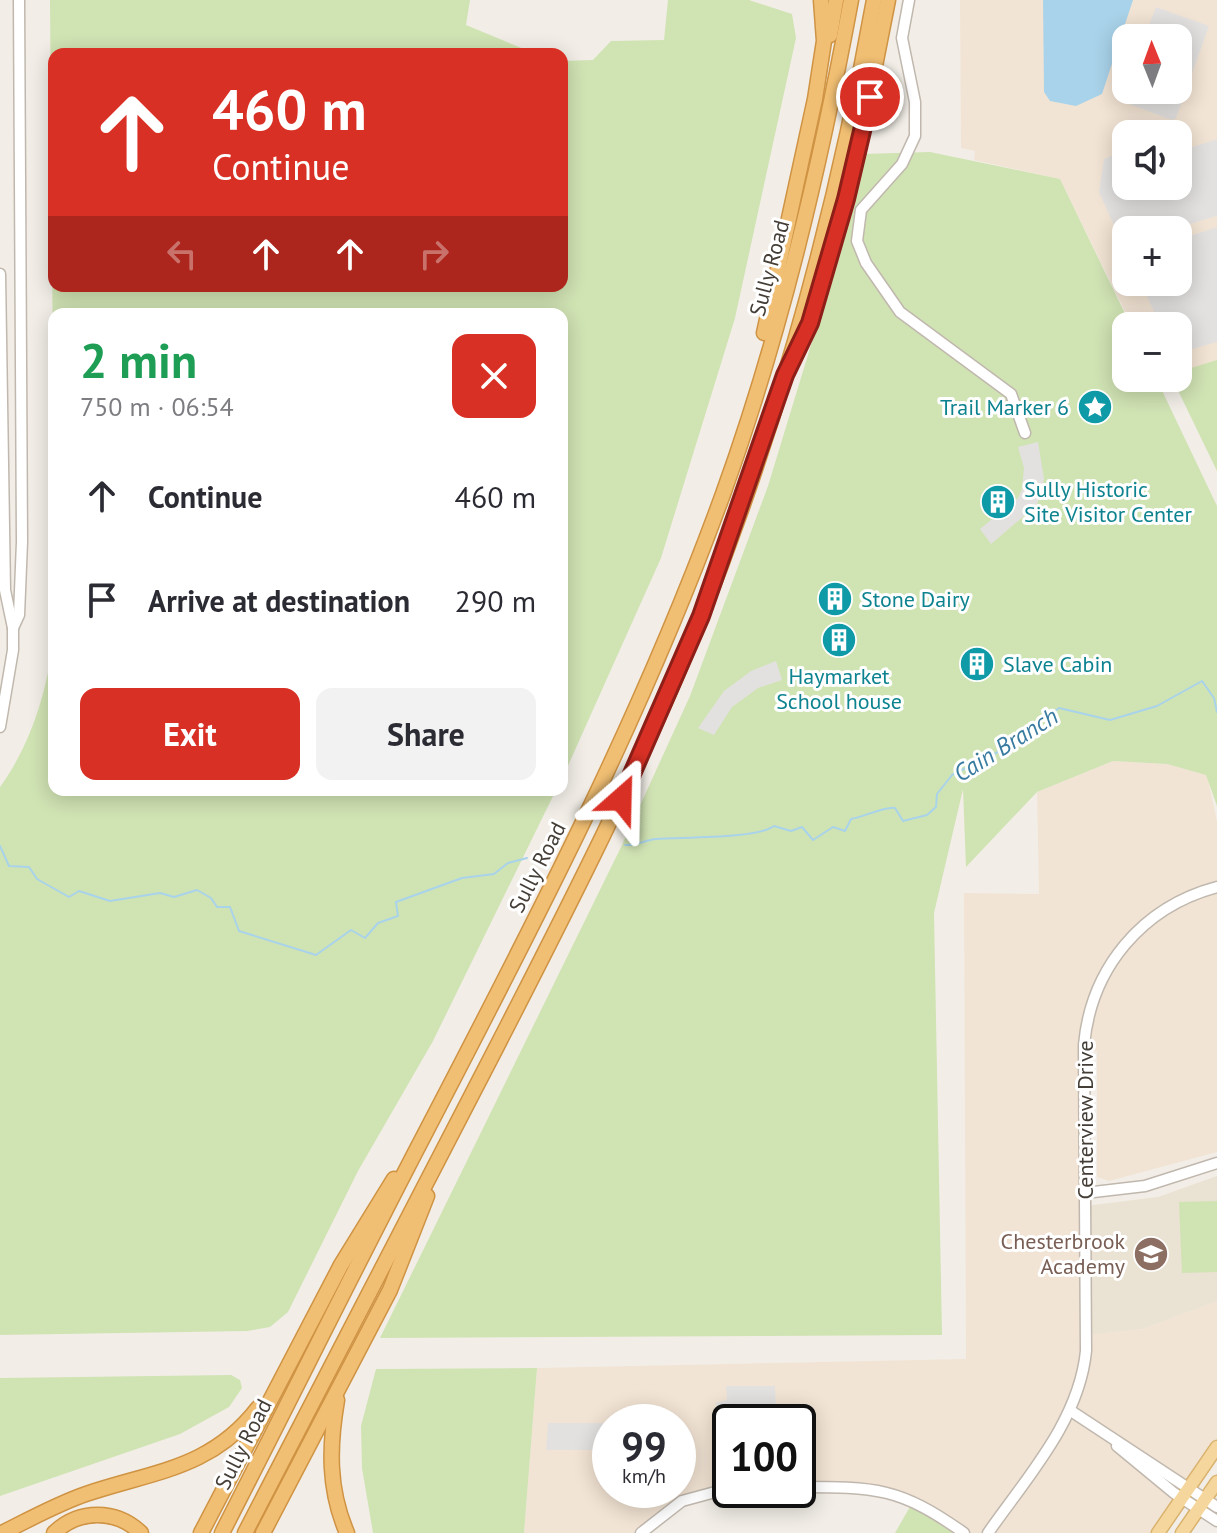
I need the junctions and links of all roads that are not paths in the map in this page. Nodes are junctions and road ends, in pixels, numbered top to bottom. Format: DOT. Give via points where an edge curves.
graph roads {
  1 [pos="19,0"];
  2 [pos="821,0"];
  3 [pos="836,0"];
  4 [pos="851,0"];
  5 [pos="874,0"];
  6 [pos="888,0"];
  7 [pos="897,0"];
  8 [pos="909,0"];
  9 [pos="877,61"];
  10 [pos="815,99"];
  11 [pos="0,274"];
  12 [pos="785,375"];
  13 [pos="1025,433"];
  14 [pos="735,458"];
  15 [pos="13,628"];
  16 [pos="0,727"];
  17 [pos="1217,887"];
  18 [pos="436,1115"];
  19 [pos="449,1139"];
  20 [pos="1217,1163"];
  21 [pos="1085,1193"];
  22 [pos="283,1376"];
  23 [pos="340,1386"];
  24 [pos="1071,1411"];
  25 [pos="1217,1447"];
  26 [pos="1217,1482"];
  27 [pos="816,1487"];
  28 [pos="712,1493"];
  29 [pos="1185,1493"];
  30 [pos="65,1502"];
  31 [pos="1202,1504"];
  32 [pos="1217,1507"];
  33 [pos="1217,1521"];
  34 [pos="2,1533"];
  35 [pos="23,1533"];
  36 [pos="54,1533"];
  37 [pos="141,1533"];
  38 [pos="201,1533"];
  39 [pos="222,1533"];
  40 [pos="245,1533"];
  41 [pos="263,1533"];
  42 [pos="347,1533"];
  43 [pos="641,1533"];
  44 [pos="964,1533"];
  45 [pos="988,1533"];
  46 [pos="1158,1533"];
  47 [pos="1182,1533"];
  1 -- 15 [label="street" via="22,548 19,615"];
  2 -- 10 [label="highway" via="824,41"];
  3 -- 10 [label="highway"];
  4 -- 14 [label="highway, Sully Road" via="807,212"];
  5 -- 12 [label="highway, Sully Road" via="833,200"];
  6 -- 9 [label="highway"];
  7 -- 9 [label="highway"];
  8 -- 13 [label="street" via="902,38 915,102 915,136 902,164 861,210 857,241 900,312 1011,394"];
  9 -- 12 [label="highway" via="840,221 810,323"];
  10 -- 14 [label="highway" via="768,321 740,415"];
  11 -- 15 [label="street" via="5,590"];
  12 -- 19 [label="highway, Sully Road" via="723,560 658,718"];
  14 -- 18 [label="highway, Sully Road" via="612,765"];
  15 -- 16 [label="street" via="10,683"];
  17 -- 21 [label="street, Centerview Drive" via="1142,925 1116,953 1092,999 1084,1045"];
  18 -- 22 [label="highway" via="353,1243"];
  18 -- 39 [label="highway, Sully Road"];
  19 -- 23 [label="highway" via="395,1279"];
  19 -- 40 [label="highway, Sully Road"];
  20 -- 21 [label="street" via="1145,1186"];
  21 -- 24 [label="street, Centerview Drive" via="1086,1351"];
  22 -- 30 [label="highway" via="239,1433 214,1451 171,1470"];
  22 -- 38 [label="highway"];
  23 -- 41 [label="highway"];
  23 -- 42 [label="highway" via="331,1467"];
  24 -- 29 [label="street"];
  24 -- 45 [label="street, Centerview Drive"];
  25 -- 29 [label="main road"];
  26 -- 31 [label="main road"];
  27 -- 44 [label="street" via="896,1493"];
  28 -- 43 [label="street" via="682,1501"];
  29 -- 31 [label="street"];
  29 -- 46 [label="main road"];
  30 -- 34 [label="highway"];
  30 -- 35 [label="highway"];
  31 -- 32 [label="street"];
  31 -- 33 [label="street"];
  31 -- 47 [label="main road"];
  36 -- 37 [label="highway" via="76,1519 99,1515 123,1520"];
}
